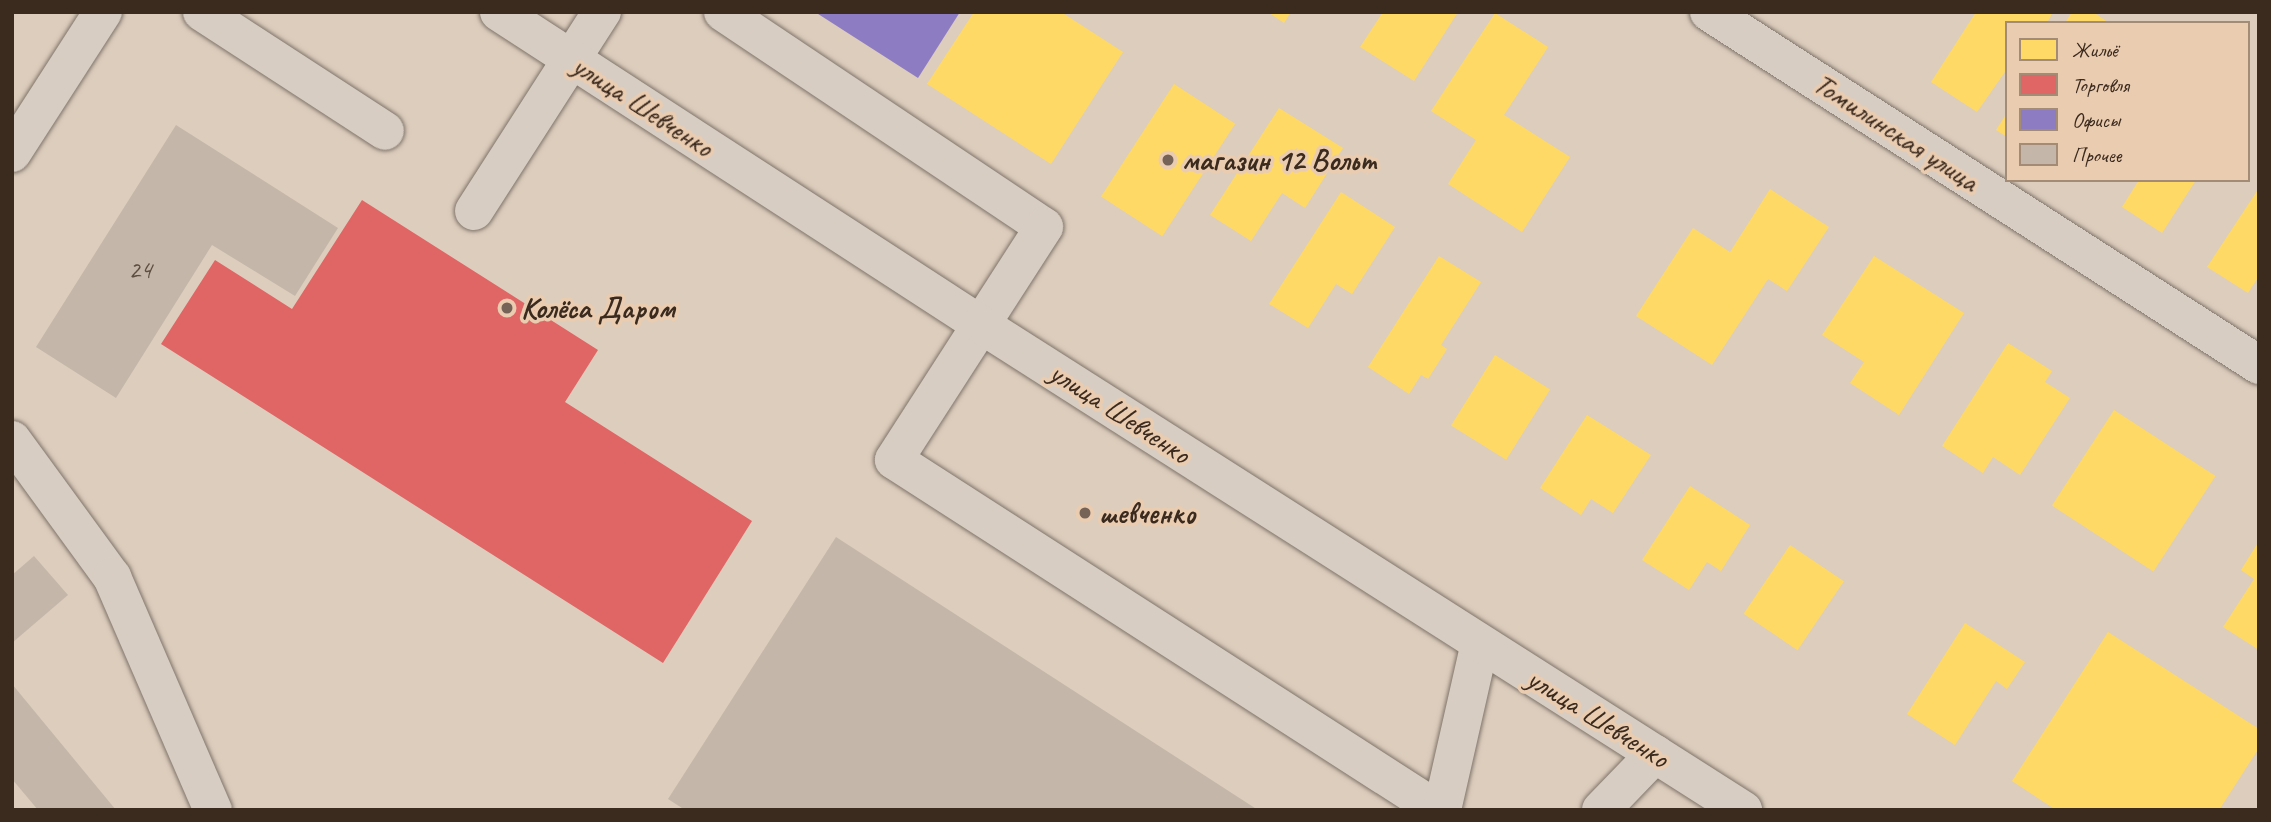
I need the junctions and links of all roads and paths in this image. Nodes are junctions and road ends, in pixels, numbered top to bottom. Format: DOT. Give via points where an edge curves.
graph roads {
  1 [pos="103,12"];
  2 [pos="202,12"];
  3 [pos="499,12"];
  4 [pos="602,12"];
  5 [pos="723,12"];
  6 [pos="1709,12"];
  7 [pos="572,60"];
  8 [pos="385,131"];
  9 [pos="12,153"];
  10 [pos="474,211"];
  11 [pos="980,324"];
  12 [pos="2259,365"];
  13 [pos="12,440"];
  14 [pos="1480,643"];
  15 [pos="1655,754"];
  16 [pos="213,810"];
  17 [pos="1440,810"];
  18 [pos="1601,810"];
  19 [pos="1743,810"];
  1 -- 9 [label="main road"];
  2 -- 8 [label="main road"];
  3 -- 7 [label="main road, улица Шевченко"];
  4 -- 7 [label="main road"];
  5 -- 11 [label="main road" via="1044,227"];
  6 -- 12 [label="main road, Томилинская улица"];
  7 -- 10 [label="main road"];
  7 -- 11 [label="main road, улица Шевченко"];
  11 -- 14 [label="main road, улица Шевченко"];
  11 -- 17 [label="main road" via="894,460"];
  13 -- 16 [label="main road" via="112,577"];
  14 -- 15 [label="main road, улица Шевченко"];
  14 -- 17 [label="main road"];
  15 -- 18 [label="main road"];
  15 -- 19 [label="main road, улица Шевченко"];
}
